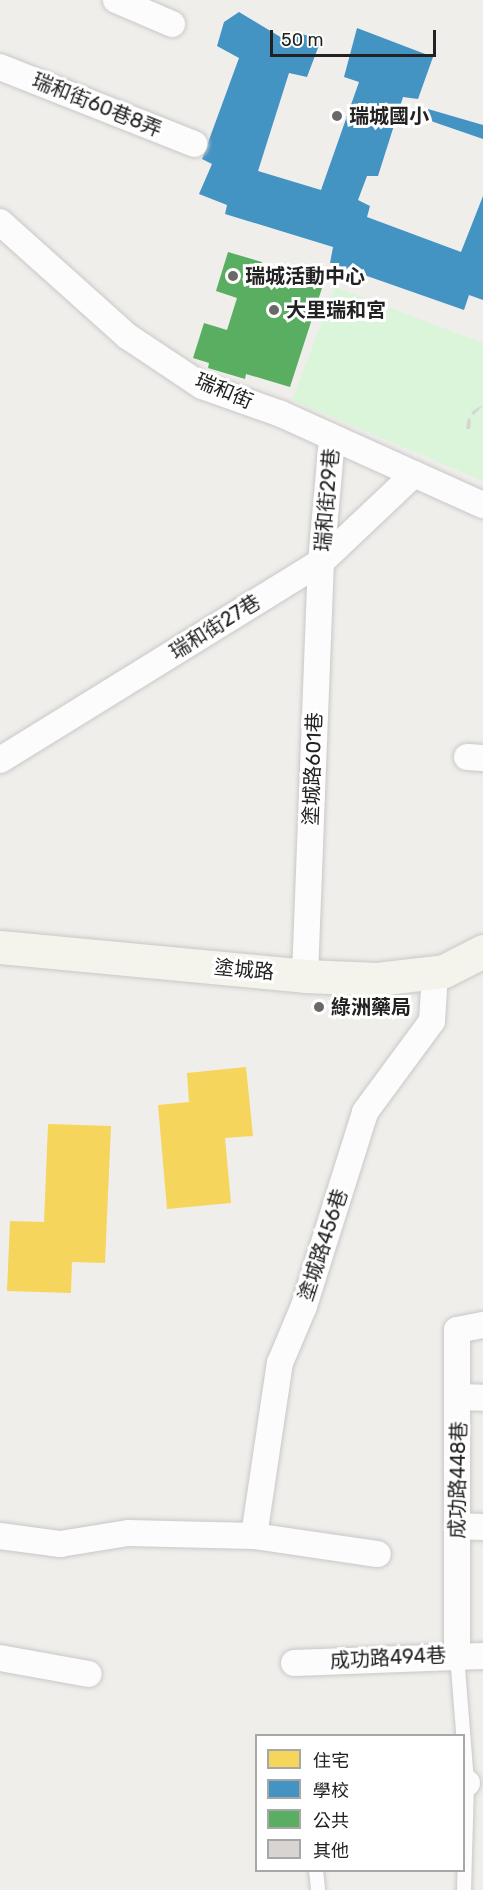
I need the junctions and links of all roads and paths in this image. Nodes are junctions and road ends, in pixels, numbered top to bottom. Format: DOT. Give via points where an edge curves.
graph roads {
  1 [pos="116,0"];
  2 [pos="172,24"];
  3 [pos="0,67"];
  4 [pos="194,144"];
  5 [pos="0,222"];
  6 [pos="332,439"];
  7 [pos="414,474"];
  8 [pos="483,505"];
  9 [pos="321,562"];
  10 [pos="0,760"];
  11 [pos="0,947"];
  12 [pos="483,951"];
  13 [pos="435,973"];
  14 [pos="305,976"];
  15 [pos="483,1325"];
  16 [pos="471,1398"];
  17 [pos="457,1526"];
  18 [pos="483,1527"];
  19 [pos="0,1536"];
  20 [pos="254,1536"];
  21 [pos="378,1554"];
  22 [pos="457,1655"];
  23 [pos="483,1656"];
  24 [pos="0,1658"];
  25 [pos="294,1663"];
  26 [pos="89,1674"];
  27 [pos="462,1734"];
  28 [pos="316,1872"];
  29 [pos="464,1872"];
  30 [pos="318,1890"];
  31 [pos="464,1890"];
  1 -- 2 [label="street"];
  3 -- 4 [label="street, 瑞和街60巷8弄"];
  5 -- 6 [label="street, 瑞和街" via="127,336 202,386 281,414"];
  6 -- 7 [label="street, 瑞和街"];
  6 -- 9 [label="street, 瑞和街29巷"];
  7 -- 8 [label="street, 瑞和街"];
  7 -- 9 [label="street, 瑞和街27巷"];
  9 -- 10 [label="street, 瑞和街27巷"];
  9 -- 14 [label="street, 塗城路601巷"];
  11 -- 14 [label="street, 塗城路"];
  12 -- 13 [label="street, 塗城路"];
  13 -- 14 [label="street, 塗城路" via="377,979"];
  13 -- 20 [label="street, 塗城路456巷" via="432,1021 366,1112 304,1306 280,1363"];
  15 -- 16 [label="street, 成功路448巷" via="458,1330"];
  16 -- 17 [label="street, 成功路448巷"];
  17 -- 18 [label="street"];
  17 -- 22 [label="street, 成功路448巷"];
  19 -- 20 [label="street" via="60,1545 128,1533"];
  20 -- 21 [label="street"];
  22 -- 23 [label="street, 成功路494巷"];
  22 -- 25 [label="street, 成功路494巷"];
  22 -- 27 [label="lane"];
  24 -- 26 [label="street"];
  28 -- 30 [label="lane"];
  29 -- 31 [label="lane"];
}
